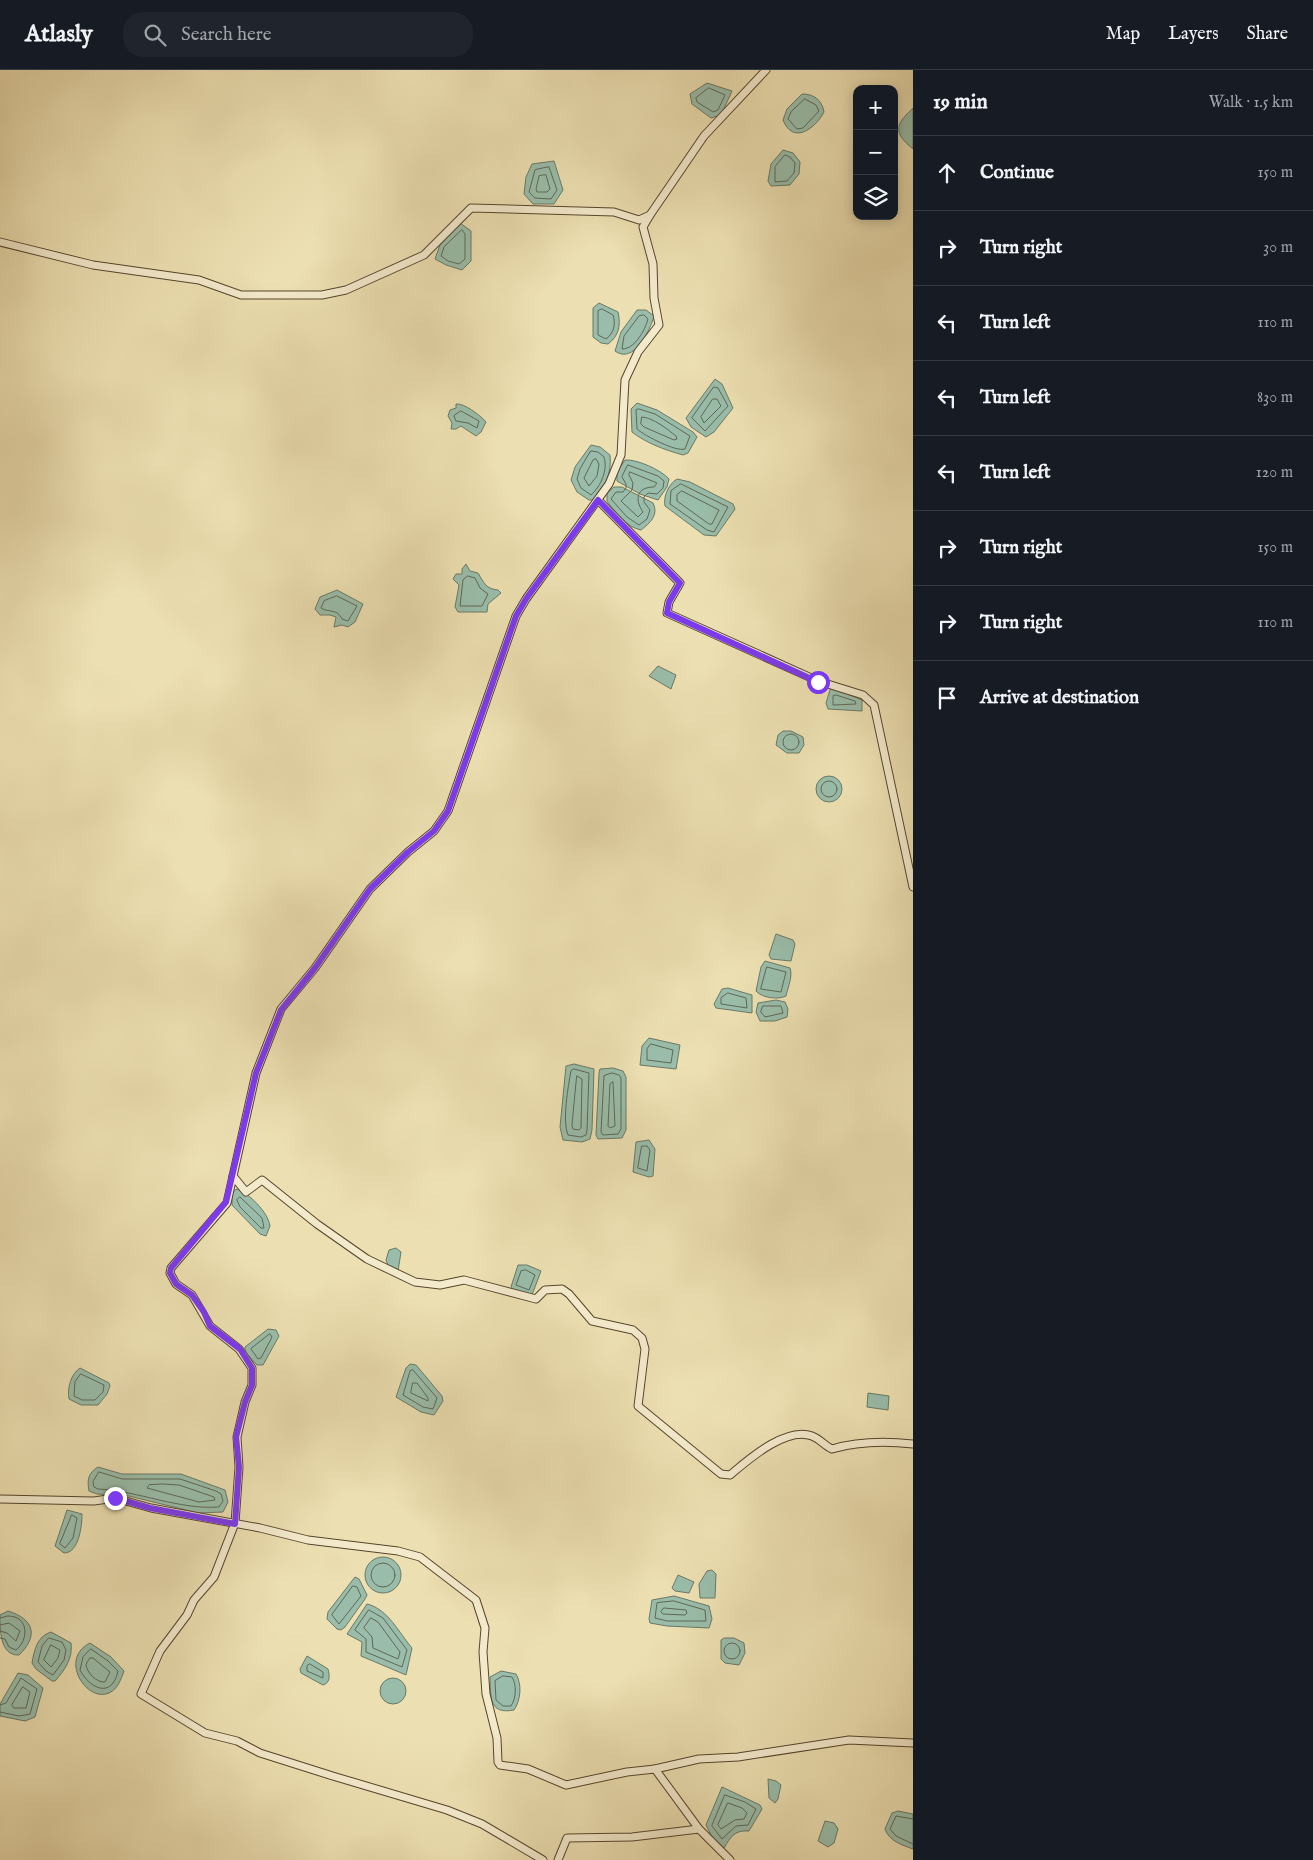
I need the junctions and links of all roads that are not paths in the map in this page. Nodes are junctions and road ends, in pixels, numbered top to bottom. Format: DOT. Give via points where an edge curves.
graph roads {
  1 [pos="766,70"];
  2 [pos="650,215"];
  3 [pos="0,242"];
  4 [pos="598,500"];
  5 [pos="913,887"];
  6 [pos="233,1176"];
  7 [pos="913,1444"];
  8 [pos="0,1499"];
  9 [pos="235,1524"];
  10 [pos="913,1743"];
  11 [pos="655,1769"];
  12 [pos="699,1829"];
  13 [pos="542,1860"];
  14 [pos="558,1860"];
  15 [pos="730,1860"];
  1 -- 2 [label="street" via="704,136"];
  2 -- 3 [label="street" via="639,220 614,212 471,208 424,255 346,290 322,295 241,295 199,280 93,265"];
  2 -- 4 [label="street" via="643,227 653,264 659,326 628,371 623,390 621,455 609,484"];
  4 -- 5 [label="street" via="680,583 669,602 667,613 818,682 863,695 874,705"];
  4 -- 6 [label="street" via="516,616 448,811 434,831 370,889 315,968 281,1010 256,1073"];
  6 -- 7 [label="street" via="246,1192 262,1180 367,1259 415,1282 440,1285 464,1280 536,1298 546,1290 562,1289 597,1323 633,1330 642,1338 645,1349 638,1406 721,1474 730,1475 772,1444 803,1435 817,1438 832,1449 875,1441"];
  6 -- 9 [label="street" via="226,1202 170,1273 176,1284 192,1295 210,1326 240,1349 252,1368 252,1385 236,1437 239,1467"];
  8 -- 9 [label="street" via="94,1501 115,1498"];
  9 -- 11 [label="street" via="308,1540 420,1557 476,1600 485,1628 486,1694 500,1765 528,1769 566,1785 618,1773"];
  9 -- 13 [label="street" via="214,1577 194,1600 160,1651 141,1694 205,1733 237,1741 260,1753 336,1778 448,1810 482,1824"];
  10 -- 11 [label="street" via="849,1740 700,1759"];
  11 -- 12 [label="street"];
  12 -- 14 [label="street" via="567,1838"];
  12 -- 15 [label="street"];
}
